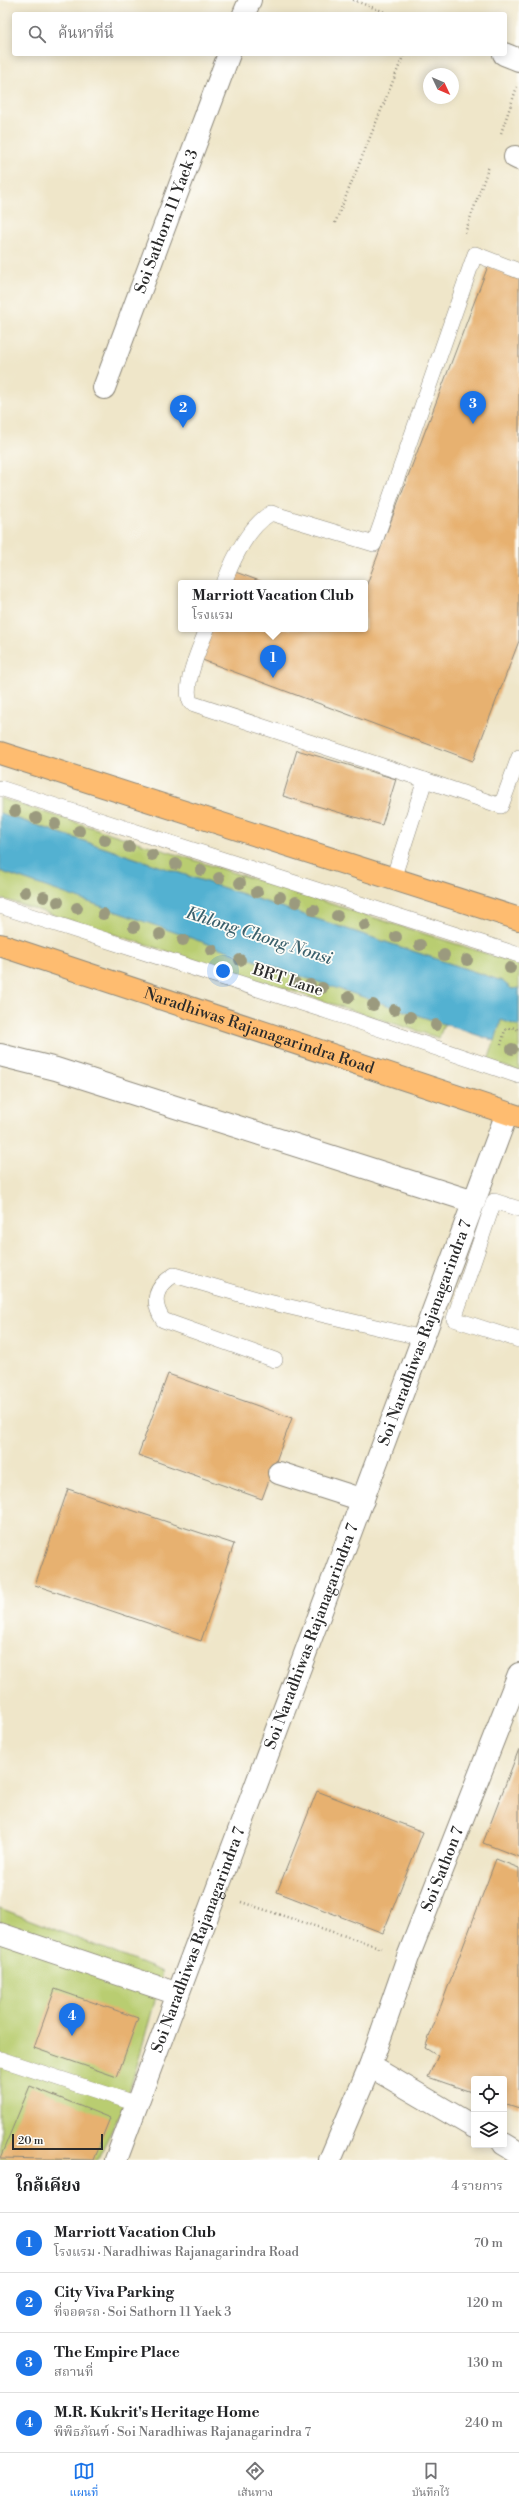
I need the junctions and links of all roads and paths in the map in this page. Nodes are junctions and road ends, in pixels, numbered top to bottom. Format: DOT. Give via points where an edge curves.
graph roads {
  1 [pos="250,0"];
  2 [pos="353,0"];
  3 [pos="245,12"];
  4 [pos="385,12"];
  5 [pos="507,55"];
  6 [pos="228,56"];
  7 [pos="403,56"];
  8 [pos="519,60"];
  9 [pos="335,223"];
  10 [pos="519,271"];
  11 [pos="104,388"];
  12 [pos="225,580"];
  13 [pos="206,632"];
  14 [pos="0,753"];
  15 [pos="519,757"];
  16 [pos="425,780"];
  17 [pos="0,788"];
  18 [pos="393,879"];
  19 [pos="0,906"];
  20 [pos="519,919"];
  21 [pos="0,945"];
  22 [pos="519,955"];
  23 [pos="519,1030"];
  24 [pos="499,1053"];
  25 [pos="0,1055"];
  26 [pos="519,1076"];
  27 [pos="513,1115"];
  28 [pos="474,1202"];
  29 [pos="519,1209"];
  30 [pos="423,1338"];
  31 [pos="519,1340"];
  32 [pos="275,1360"];
  33 [pos="279,1473"];
  34 [pos="363,1500"];
  35 [pos="519,1674"];
  36 [pos="216,1893"];
  37 [pos="0,1934"];
  38 [pos="408,1957"];
  39 [pos="178,1994"];
  40 [pos="0,2059"];
  41 [pos="370,2066"];
  42 [pos="137,2104"];
  43 [pos="471,2125"];
  44 [pos="507,2146"];
  45 [pos="519,2153"];
  46 [pos="116,2160"];
  47 [pos="330,2160"];
  1 -- 3 [label="street"];
  2 -- 4 [label="path"];
  5 -- 8 [label="street"];
  6 -- 11 [label="street, Soi Sathorn 11 Yaek 3"];
  7 -- 9 [label="path"];
  10 -- 12 [label="lane" via="475,254 374,544 271,513 262,518 232,563"];
  13 -- 16 [label="lane" via="194,663 187,694 191,703"];
  14 -- 18 [label="main road"];
  15 -- 16 [label="lane" via="501,806"];
  16 -- 18 [label="lane"];
  17 -- 22 [label="lane"];
  18 -- 20 [label="main road"];
  19 -- 26 [label="lane, BRT Lane"];
  21 -- 27 [label="main road, Naradhiwas Rajanagarindra Road"];
  23 -- 24 [label="path" via="512,1027 505,1030"];
  25 -- 28 [label="street" via="56,1069"];
  27 -- 28 [label="street, Soi Naradhiwas Rajanagarindra 7"];
  28 -- 30 [label="street, Soi Naradhiwas Rajanagarindra 7"];
  29 -- 31 [label="lane" via="494,1200 454,1318"];
  30 -- 32 [label="lane" via="260,1300 174,1275 163,1282 156,1296 155,1308 163,1320"];
  30 -- 34 [label="street, Soi Naradhiwas Rajanagarindra 7"];
  33 -- 34 [label="street"];
  34 -- 36 [label="street, Soi Naradhiwas Rajanagarindra 7"];
  35 -- 38 [label="street, Soi Sathon 7"];
  36 -- 38 [label="path"];
  36 -- 39 [label="street, Soi Naradhiwas Rajanagarindra 7"];
  37 -- 39 [label="street"];
  38 -- 41 [label="street, Soi Sathon 7"];
  39 -- 42 [label="street, Soi Naradhiwas Rajanagarindra 7"];
  40 -- 42 [label="lane"];
  41 -- 43 [label="street"];
  41 -- 47 [label="street, Soi Sathon 7"];
  42 -- 46 [label="street, Soi Naradhiwas Rajanagarindra 7"];
  44 -- 45 [label="street"];
}
